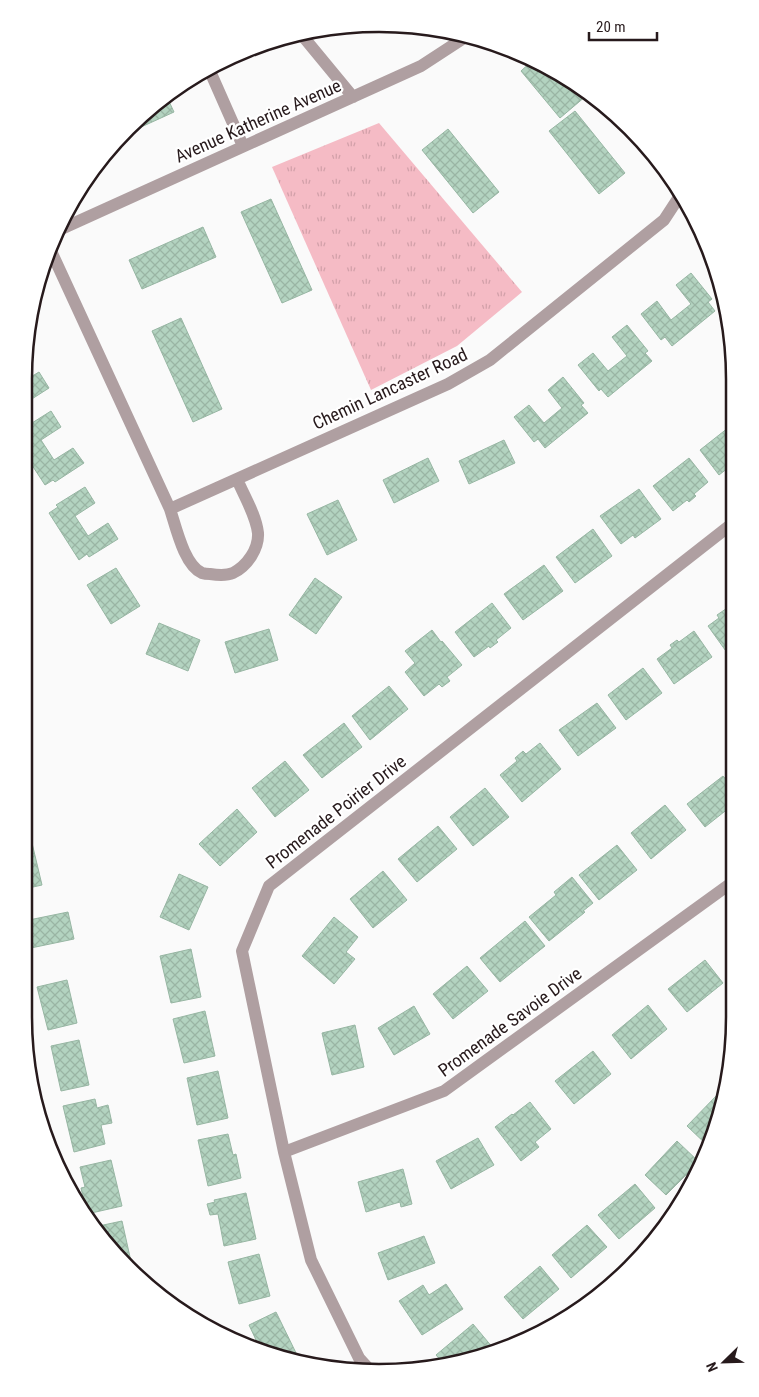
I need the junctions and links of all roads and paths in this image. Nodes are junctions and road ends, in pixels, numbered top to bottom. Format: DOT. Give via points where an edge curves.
graph roads {
  1 [pos="306,40"];
  2 [pos="458,42"];
  3 [pos="211,76"];
  4 [pos="353,98"];
  5 [pos="243,146"];
  6 [pos="677,201"];
  7 [pos="68,226"];
  8 [pos="55,259"];
  9 [pos="237,480"];
  10 [pos="170,510"];
  11 [pos="726,528"];
  12 [pos="726,887"];
  13 [pos="284,1152"];
  14 [pos="364,1364"];
  1 -- 4 [label="street"];
  2 -- 4 [label="street, Avenue Katherine Avenue" via="421,66"];
  3 -- 5 [label="street"];
  4 -- 5 [label="street, Avenue Katherine Avenue"];
  5 -- 7 [label="street, Avenue Katherine Avenue"];
  6 -- 9 [label="street, Chemin Lancaster Road" via="664,220 490,360 448,384"];
  8 -- 10 [label="street"];
  9 -- 10 [label="street, Chemin Lancaster Road"];
  9 -- 10 [label="street" via="258,533 256,548 233,573 217,576 202,573 191,563"];
  11 -- 13 [label="street, Promenade Poirier Drive" via="269,886 242,951"];
  12 -- 13 [label="street, Promenade Savoie Drive" via="444,1092"];
  13 -- 14 [label="street, Promenade Poirier Drive" via="310,1260"];
}
